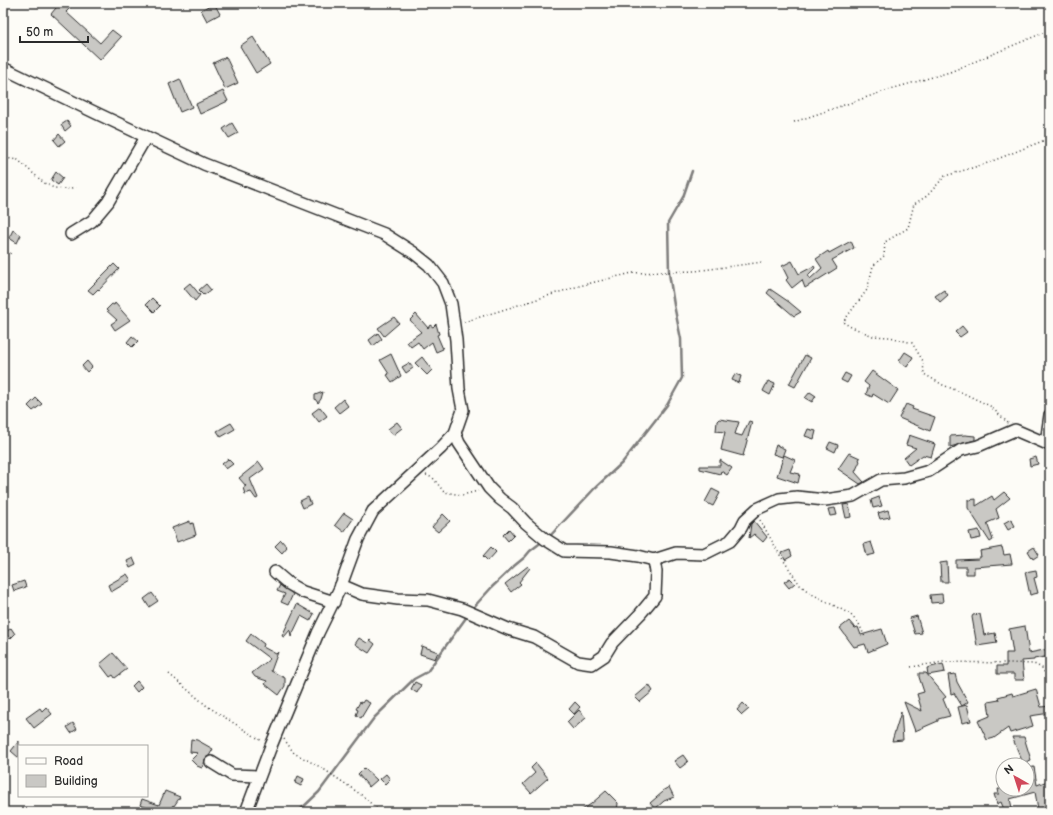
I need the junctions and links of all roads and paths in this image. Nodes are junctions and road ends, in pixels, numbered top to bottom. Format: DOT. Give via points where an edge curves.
graph roads {
  1 [pos="1050,30"];
  2 [pos="3,68"];
  3 [pos="794,122"];
  4 [pos="146,137"];
  5 [pos="1050,138"];
  6 [pos="3,160"];
  7 [pos="76,187"];
  8 [pos="71,234"];
  9 [pos="3,248"];
  10 [pos="13,254"];
  11 [pos="762,262"];
  12 [pos="454,325"];
  13 [pos="1050,415"];
  14 [pos="1015,430"];
  15 [pos="455,433"];
  16 [pos="1048,444"];
  17 [pos="415,471"];
  18 [pos="489,488"];
  19 [pos="753,513"];
  20 [pos="654,560"];
  21 [pos="275,572"];
  22 [pos="342,585"];
  23 [pos="334,602"];
  24 [pos="865,637"];
  25 [pos="911,667"];
  26 [pos="169,674"];
  27 [pos="1050,682"];
  28 [pos="276,734"];
  29 [pos="271,746"];
  30 [pos="211,762"];
  31 [pos="259,776"];
  32 [pos="246,812"];
  33 [pos="380,812"];
  1 -- 3 [label="path" via="950,72"];
  2 -- 4 [label="street"];
  4 -- 8 [label="street" via="108,202 92,221"];
  4 -- 12 [label="street" via="204,164 384,234 429,265 442,283 451,304"];
  5 -- 14 [label="path" via="985,164 944,176 927,196 914,204 908,228 885,242 884,256 873,266 867,290 843,322 873,336 890,337 912,343 923,361 924,374 990,406"];
  6 -- 7 [label="path" via="18,160 44,184 54,188"];
  9 -- 10 [label="path"];
  11 -- 12 [label="path" via="695,271 632,272"];
  12 -- 15 [label="street" via="463,410"];
  13 -- 16 [label="street"];
  14 -- 16 [label="street"];
  14 -- 19 [label="street" via="978,446 961,450 929,471 904,478 881,480 852,496 825,500 797,497 780,499"];
  15 -- 17 [label="street"];
  15 -- 18 [label="street"];
  17 -- 18 [label="path" via="433,478 444,492 462,495"];
  17 -- 22 [label="street" via="373,511 358,539"];
  18 -- 20 [label="street" via="545,539 564,550 611,552"];
  19 -- 20 [label="street" via="730,541 704,554 676,553"];
  19 -- 24 [label="path" via="762,521 800,585 850,614 859,624"];
  20 -- 22 [label="street" via="655,596 612,643 604,656 592,664 578,662 534,638 462,609 428,600 362,594"];
  21 -- 23 [label="street" via="304,592"];
  22 -- 23 [label="street"];
  23 -- 28 [label="street" via="318,633"];
  25 -- 27 [label="path" via="942,662 1034,664 1042,668"];
  26 -- 29 [label="path" via="207,706"];
  28 -- 29 [label="street"];
  28 -- 33 [label="path" via="294,753 347,785"];
  29 -- 31 [label="street"];
  30 -- 31 [label="street" via="232,775"];
  31 -- 32 [label="street"];
}
